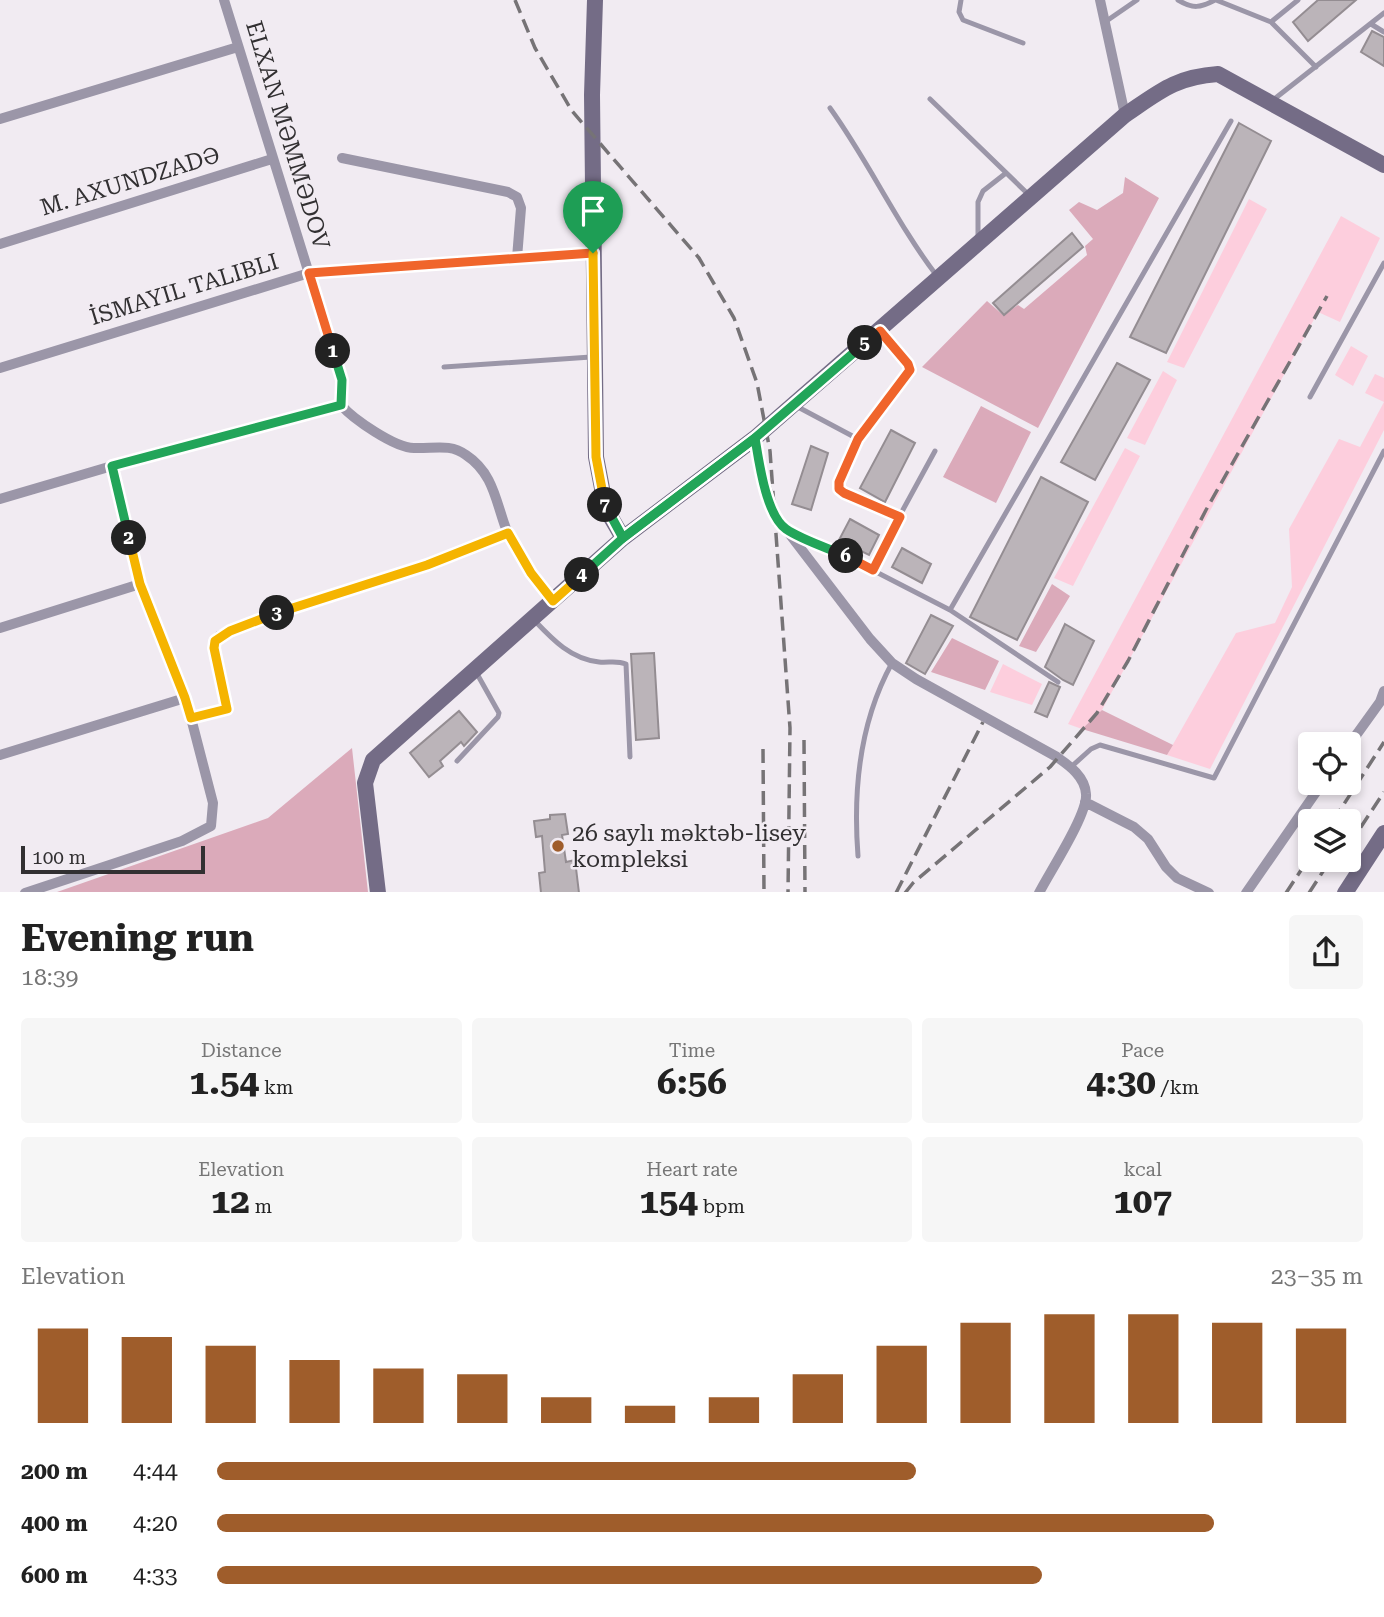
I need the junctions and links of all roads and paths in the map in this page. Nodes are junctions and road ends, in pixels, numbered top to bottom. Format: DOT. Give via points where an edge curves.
graph roads {
  1 [pos="224,0"];
  2 [pos="595,0"];
  3 [pos="961,0"];
  4 [pos="1100,0"];
  5 [pos="1137,0"];
  6 [pos="1178,0"];
  7 [pos="1216,0"];
  8 [pos="1298,0"];
  9 [pos="1384,13"];
  10 [pos="1105,22"];
  11 [pos="1271,22"];
  12 [pos="1371,24"];
  13 [pos="1384,32"];
  14 [pos="1023,43"];
  15 [pos="238,47"];
  16 [pos="1316,67"];
  17 [pos="930,99"];
  18 [pos="1270,102"];
  19 [pos="830,108"];
  20 [pos="1125,115"];
  21 [pos="0,119"];
  22 [pos="1231,121"];
  23 [pos="342,158"];
  24 [pos="272,159"];
  25 [pos="1384,165"];
  26 [pos="1006,173"];
  27 [pos="1031,198"];
  28 [pos="0,244"];
  29 [pos="977,245"];
  30 [pos="593,253"];
  31 [pos="517,258"];
  32 [pos="1384,263"];
  33 [pos="309,273"];
  34 [pos="939,279"];
  35 [pos="880,331"];
  36 [pos="594,357"];
  37 [pos="444,367"];
  38 [pos="0,368"];
  39 [pos="1310,397"];
  40 [pos="794,404"];
  41 [pos="341,405"];
  42 [pos="755,438"];
  43 [pos="858,439"];
  44 [pos="936,451"];
  45 [pos="1384,451"];
  46 [pos="112,466"];
  47 [pos="0,499"];
  48 [pos="900,517"];
  49 [pos="785,529"];
  50 [pos="508,533"];
  51 [pos="623,538"];
  52 [pos="873,570"];
  53 [pos="140,584"];
  54 [pos="553,601"];
  55 [pos="950,610"];
  56 [pos="533,619"];
  57 [pos="0,628"];
  58 [pos="892,663"];
  59 [pos="475,669"];
  60 [pos="1058,682"];
  61 [pos="1384,691"];
  62 [pos="185,698"];
  63 [pos="191,718"];
  64 [pos="1358,732"];
  65 [pos="0,755"];
  66 [pos="630,757"];
  67 [pos="457,761"];
  68 [pos="1071,767"];
  69 [pos="1314,795"];
  70 [pos="1085,802"];
  71 [pos="1384,833"];
  72 [pos="858,856"];
  73 [pos="25,892"];
  74 [pos="378,892"];
  75 [pos="1039,892"];
  76 [pos="1209,892"];
  77 [pos="1246,892"];
  78 [pos="1345,892"];
  1 -- 15 [label="street, ELXAN MƏMMƏDOV"];
  2 -- 30 [label="main road"];
  3 -- 14 [label="lane" via="963,20"];
  4 -- 10 [label="street"];
  5 -- 10 [label="lane"];
  6 -- 7 [label="lane" via="1191,8"];
  7 -- 11 [label="lane"];
  8 -- 11 [label="lane"];
  9 -- 12 [label="lane"];
  10 -- 20 [label="street"];
  11 -- 16 [label="lane"];
  12 -- 13 [label="lane"];
  12 -- 16 [label="lane"];
  15 -- 21 [label="street"];
  15 -- 24 [label="street, ELXAN MƏMMƏDOV"];
  16 -- 18 [label="lane"];
  17 -- 26 [label="lane"];
  18 -- 20 [label="main road" via="1218,74 1195,75 1173,82"];
  18 -- 25 [label="main road"];
  19 -- 34 [label="lane"];
  20 -- 27 [label="main road"];
  22 -- 55 [label="lane"];
  23 -- 31 [label="street" via="517,197 521,208"];
  24 -- 28 [label="street, M. AXUNDZADƏ"];
  24 -- 33 [label="street, ELXAN MƏMMƏDOV"];
  26 -- 27 [label="lane"];
  26 -- 29 [label="lane" via="983,191 978,202"];
  27 -- 29 [label="main road"];
  29 -- 34 [label="main road"];
  30 -- 31 [label="street"];
  30 -- 36 [label="main road"];
  31 -- 33 [label="street"];
  32 -- 39 [label="lane"];
  33 -- 38 [label="street"];
  33 -- 41 [label="street, ELXAN MƏMMƏDOV" via="342,380"];
  34 -- 35 [label="main road"];
  35 -- 40 [label="main road"];
  35 -- 43 [label="lane" via="910,370"];
  36 -- 37 [label="lane"];
  36 -- 51 [label="main road" via="596,457 606,509"];
  40 -- 42 [label="main road"];
  40 -- 43 [label="lane"];
  41 -- 46 [label="street"];
  41 -- 50 [label="street" via="388,439 412,449 454,448 467,455 492,485"];
  42 -- 49 [label="street" via="775,515"];
  42 -- 51 [label="main road"];
  43 -- 48 [label="lane" via="839,489"];
  44 -- 48 [label="lane"];
  45 -- 68 [label="lane" via="1214,779 1100,745"];
  46 -- 47 [label="street"];
  46 -- 53 [label="street"];
  48 -- 52 [label="lane"];
  49 -- 52 [label="lane"];
  49 -- 58 [label="street"];
  50 -- 54 [label="street"];
  50 -- 63 [label="street" via="219,636 214,648 227,709"];
  51 -- 54 [label="main road"];
  52 -- 55 [label="lane"];
  53 -- 57 [label="street"];
  53 -- 62 [label="street"];
  54 -- 56 [label="main road"];
  55 -- 60 [label="lane"];
  56 -- 59 [label="main road"];
  56 -- 66 [label="lane" via="557,644 582,659 625,664"];
  58 -- 68 [label="street"];
  58 -- 72 [label="lane" via="868,724 857,785"];
  59 -- 67 [label="lane" via="499,713"];
  59 -- 74 [label="main road" via="373,760 365,783"];
  61 -- 64 [label="street"];
  62 -- 63 [label="street"];
  62 -- 65 [label="street"];
  63 -- 73 [label="street" via="214,803 211,826 182,841"];
  68 -- 70 [label="street" via="1084,785"];
  69 -- 77 [label="street"];
  70 -- 75 [label="street"];
  70 -- 76 [label="street" via="1134,827 1177,878"];
  71 -- 78 [label="main road"];
}
